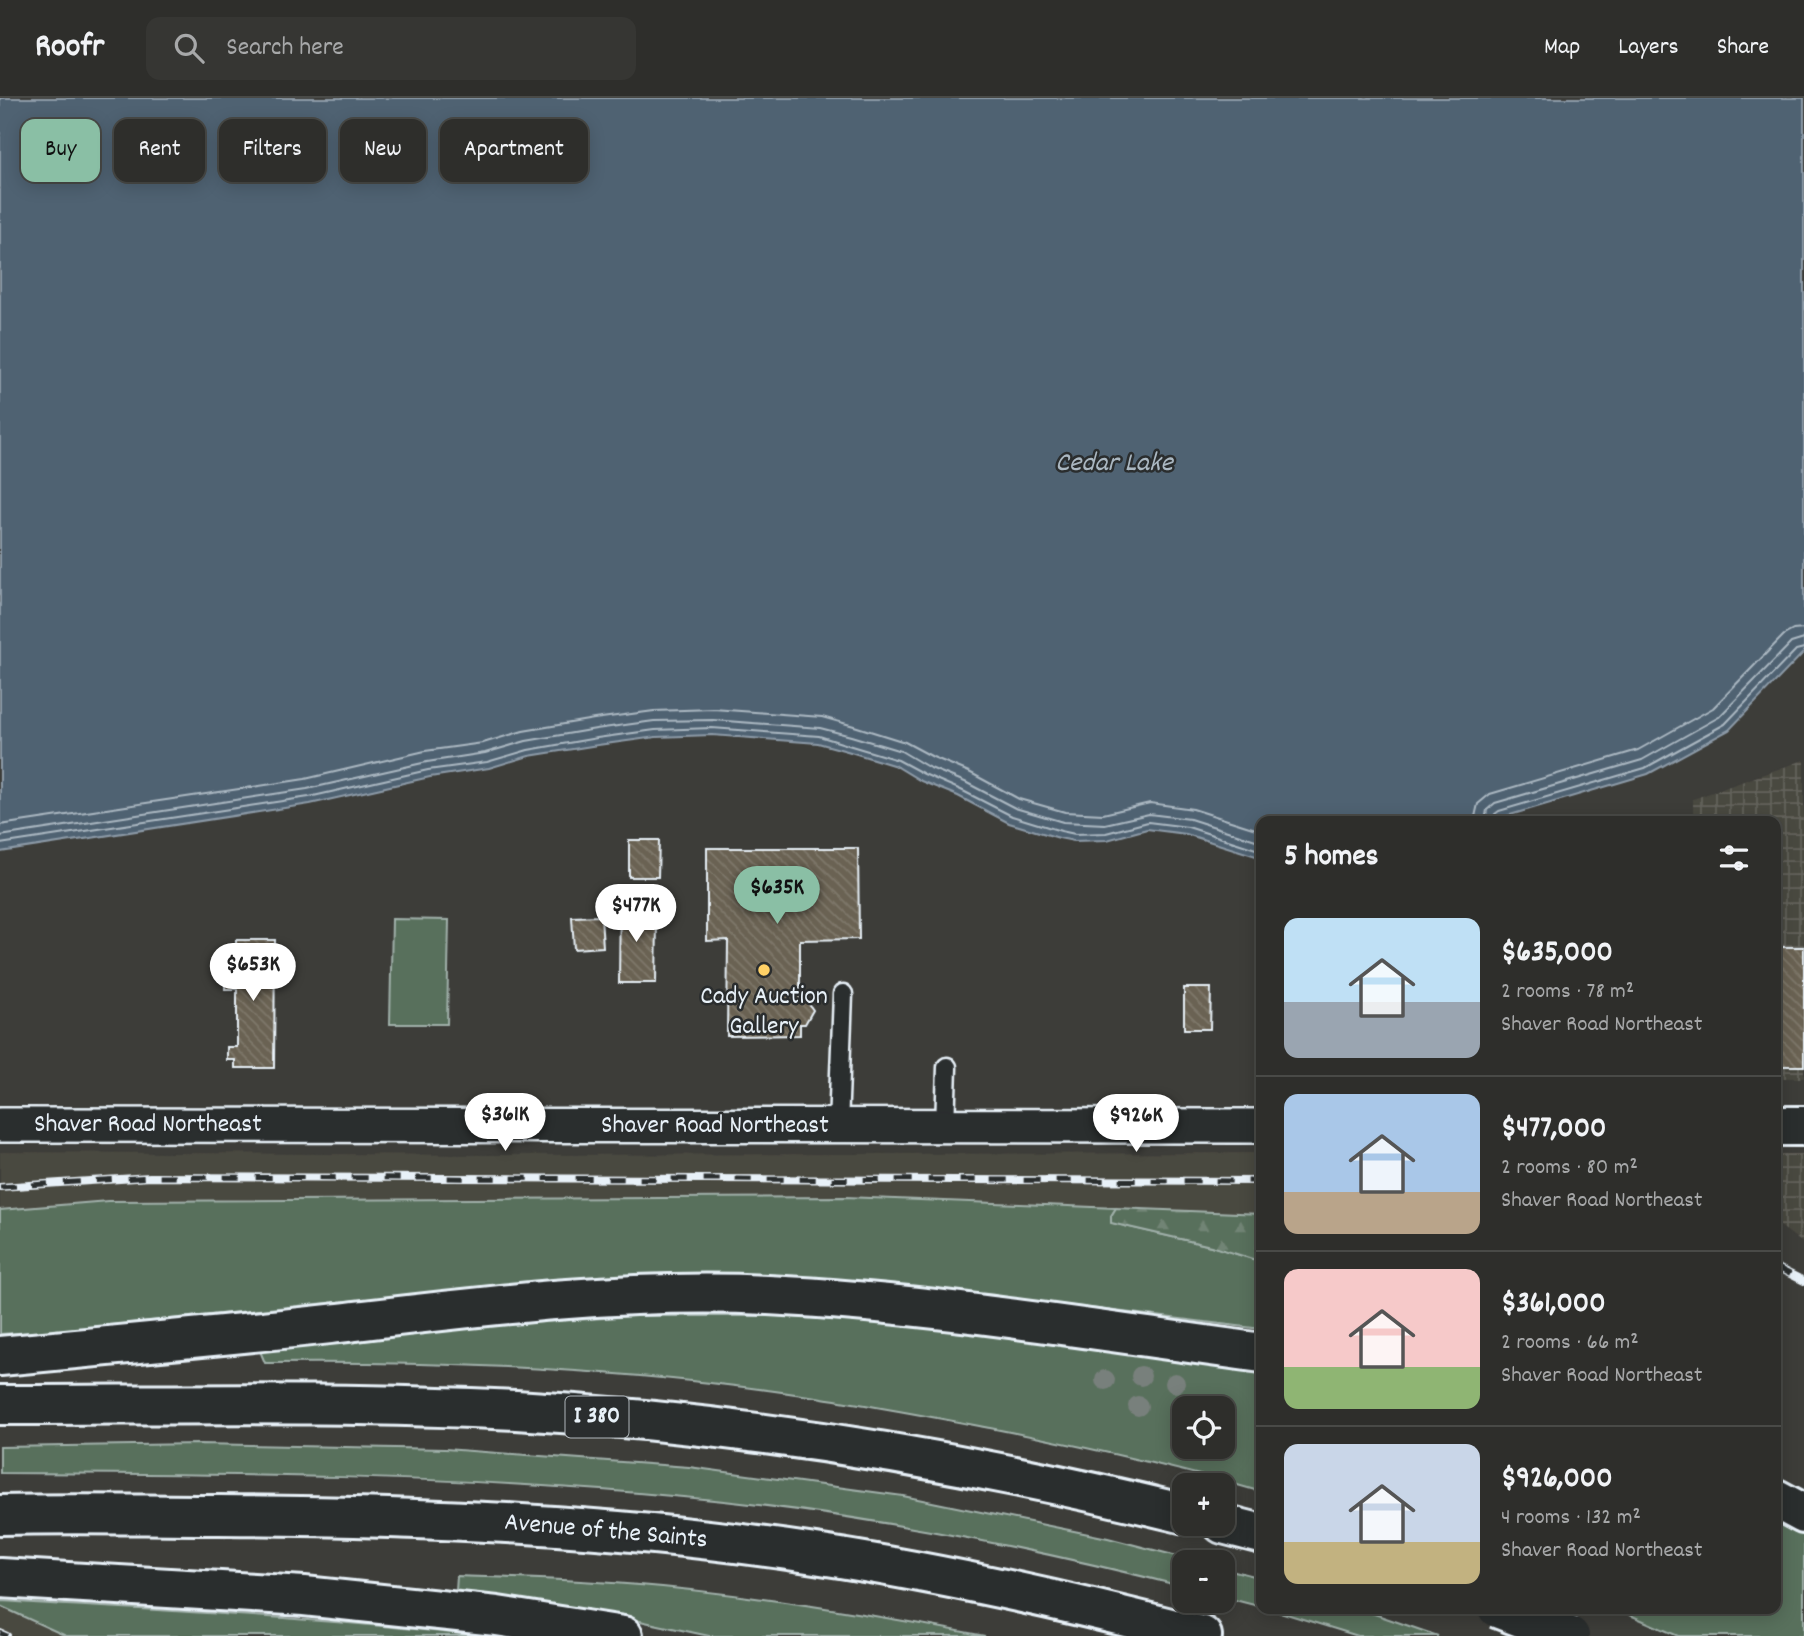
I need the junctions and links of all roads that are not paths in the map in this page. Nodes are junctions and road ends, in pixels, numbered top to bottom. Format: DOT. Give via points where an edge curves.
graph roads {
  1 [pos="843,994"];
  2 [pos="947,1068"];
  3 [pos="0,1125"];
  4 [pos="838,1126"];
  5 [pos="945,1126"];
  6 [pos="1256,1126"];
  7 [pos="1781,1126"];
  8 [pos="1804,1126"];
  9 [pos="1256,1352"];
  10 [pos="0,1356"];
  11 [pos="0,1405"];
  12 [pos="1781,1502"];
  13 [pos="1172,1511"];
  14 [pos="10,1514"];
  15 [pos="1804,1514"];
  16 [pos="1235,1527"];
  17 [pos="1256,1532"];
  18 [pos="0,1578"];
  19 [pos="1513,1614"];
  20 [pos="1558,1614"];
  21 [pos="623,1636"];
  22 [pos="1202,1636"];
  23 [pos="1554,1636"];
  24 [pos="1570,1636"];
  1 -- 4 [label="lane"];
  2 -- 5 [label="lane"];
  3 -- 4 [label="street, Shaver Road Northeast"];
  4 -- 5 [label="street, Shaver Road Northeast"];
  5 -- 6 [label="street, Shaver Road Northeast"];
  7 -- 8 [label="main road"];
  9 -- 10 [label="main road" via="920,1308 767,1295 624,1295"];
  11 -- 13 [label="main road, I 380" via="516,1410 692,1424 977,1467"];
  12 -- 15 [label="main road"];
  14 -- 22 [label="main road, Avenue of the Saints" via="338,1516 661,1536 813,1553 959,1578"];
  16 -- 17 [label="main road"];
  18 -- 21 [label="main road" via="304,1596 497,1616"];
  19 -- 24 [label="main road, bridge"];
  20 -- 23 [label="main road"];
}
